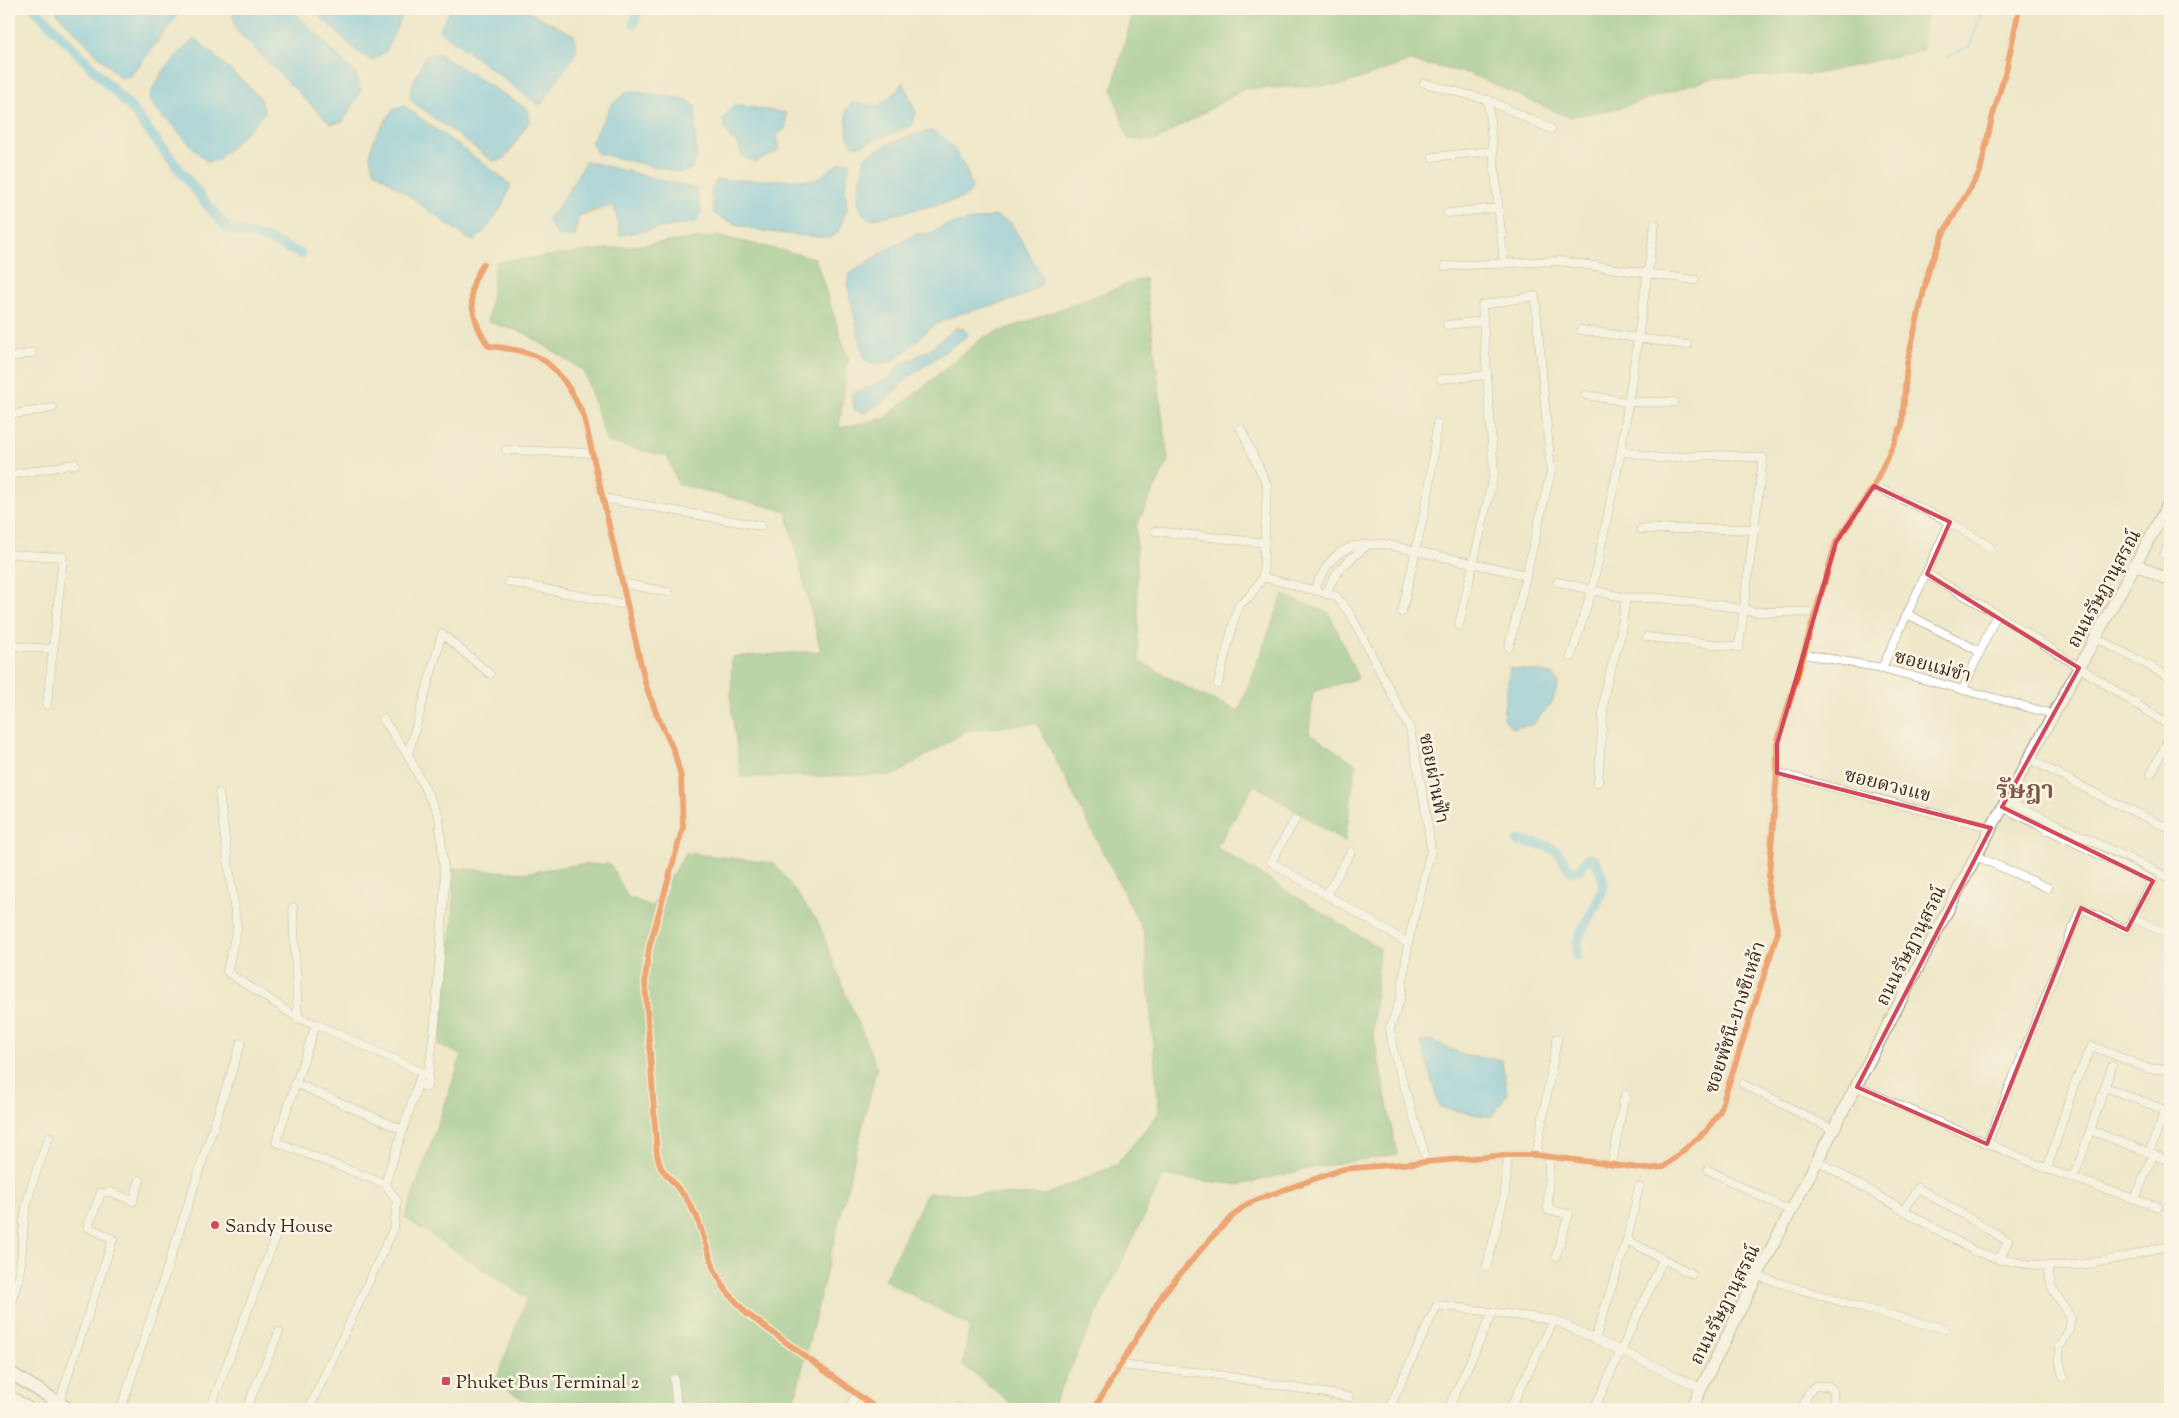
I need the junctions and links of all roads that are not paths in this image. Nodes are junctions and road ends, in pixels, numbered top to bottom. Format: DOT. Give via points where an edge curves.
graph roads {
  1 [pos="2018,9"];
  2 [pos="1424,83"];
  3 [pos="1488,100"];
  4 [pos="1551,129"];
  5 [pos="1492,152"];
  6 [pos="1433,158"];
  7 [pos="1498,208"];
  8 [pos="1448,213"];
  9 [pos="1655,224"];
  10 [pos="483,264"];
  11 [pos="1504,264"];
  12 [pos="1445,266"];
  13 [pos="1647,274"];
  14 [pos="1695,280"];
  15 [pos="1483,321"];
  16 [pos="1447,325"];
  17 [pos="1580,330"];
  18 [pos="1637,338"];
  19 [pos="1687,344"];
  20 [pos="32,353"];
  21 [pos="9,358"];
  22 [pos="1487,375"];
  23 [pos="1441,379"];
  24 [pos="1586,395"];
  25 [pos="1627,402"];
  26 [pos="1674,402"];
  27 [pos="53,408"];
  28 [pos="9,415"];
  29 [pos="1437,424"];
  30 [pos="1240,429"];
  31 [pos="506,450"];
  32 [pos="1621,451"];
  33 [pos="592,453"];
  34 [pos="76,464"];
  35 [pos="9,475"];
  36 [pos="1874,486"];
  37 [pos="603,498"];
  38 [pos="2170,501"];
  39 [pos="2167,515"];
  40 [pos="1950,522"];
  41 [pos="761,526"];
  42 [pos="1756,528"];
  43 [pos="1640,529"];
  44 [pos="1155,531"];
  45 [pos="1265,543"];
  46 [pos="2170,543"];
  47 [pos="1369,544"];
  48 [pos="1990,548"];
  49 [pos="1416,551"];
  50 [pos="9,554"];
  51 [pos="2164,555"];
  52 [pos="1473,563"];
  53 [pos="2135,564"];
  54 [pos="1927,574"];
  55 [pos="1526,575"];
  56 [pos="1263,577"];
  57 [pos="2170,581"];
  58 [pos="509,582"];
  59 [pos="1558,582"];
  60 [pos="622,583"];
  61 [pos="1314,590"];
  62 [pos="1592,590"];
  63 [pos="666,592"];
  64 [pos="1327,594"];
  65 [pos="1626,598"];
  66 [pos="627,605"];
  67 [pos="1743,610"];
  68 [pos="1402,612"];
  69 [pos="1816,612"];
  70 [pos="1907,614"];
  71 [pos="1997,614"];
  72 [pos="1459,625"];
  73 [pos="1648,637"];
  74 [pos="2096,638"];
  75 [pos="9,646"];
  76 [pos="1509,647"];
  77 [pos="52,649"];
  78 [pos="1979,651"];
  79 [pos="1803,654"];
  80 [pos="1571,657"];
  81 [pos="1882,668"];
  82 [pos="2079,668"];
  83 [pos="490,674"];
  84 [pos="2170,677"];
  85 [pos="1218,684"];
  86 [pos="1962,689"];
  87 [pos="47,705"];
  88 [pos="2054,714"];
  89 [pos="382,719"];
  90 [pos="2170,726"];
  91 [pos="2170,736"];
  92 [pos="408,755"];
  93 [pos="2030,759"];
  94 [pos="1777,773"];
  95 [pos="2151,774"];
  96 [pos="1598,782"];
  97 [pos="219,793"];
  98 [pos="2004,803"];
  99 [pos="1295,820"];
  100 [pos="1991,828"];
  101 [pos="2170,829"];
  102 [pos="1352,852"];
  103 [pos="1976,856"];
  104 [pos="2170,878"];
  105 [pos="2048,888"];
  106 [pos="1326,895"];
  107 [pos="294,907"];
  108 [pos="2133,918"];
  109 [pos="2170,935"];
  110 [pos="1408,943"];
  111 [pos="298,1018"];
  112 [pos="316,1024"];
  113 [pos="1557,1039"];
  114 [pos="241,1043"];
  115 [pos="2112,1066"];
  116 [pos="2170,1069"];
  117 [pos="295,1083"];
  118 [pos="418,1084"];
  119 [pos="1743,1084"];
  120 [pos="1857,1087"];
  121 [pos="2105,1088"];
  122 [pos="1625,1094"];
  123 [pos="2169,1112"];
  124 [pos="403,1130"];
  125 [pos="1834,1130"];
  126 [pos="2090,1130"];
  127 [pos="49,1137"];
  128 [pos="1987,1144"];
  129 [pos="2151,1154"];
  130 [pos="1508,1155"];
  131 [pos="1536,1155"];
  132 [pos="1549,1156"];
  133 [pos="1428,1161"];
  134 [pos="2170,1161"];
  135 [pos="1818,1162"];
  136 [pos="1612,1164"];
  137 [pos="2047,1169"];
  138 [pos="1708,1170"];
  139 [pos="2074,1178"];
  140 [pos="140,1180"];
  141 [pos="385,1184"];
  142 [pos="1639,1187"];
  143 [pos="2135,1199"];
  144 [pos="2158,1207"];
  145 [pos="1904,1210"];
  146 [pos="1790,1212"];
  147 [pos="277,1233"];
  148 [pos="1626,1240"];
  149 [pos="2170,1246"];
  150 [pos="1556,1256"];
  151 [pos="1663,1260"];
  152 [pos="1999,1260"];
  153 [pos="1488,1266"];
  154 [pos="2047,1266"];
  155 [pos="1692,1274"];
  156 [pos="1757,1276"];
  157 [pos="9,1305"];
  158 [pos="1493,1312"];
  159 [pos="1554,1320"];
  160 [pos="1944,1329"];
  161 [pos="279,1332"];
  162 [pos="1595,1339"];
  163 [pos="1621,1350"];
  164 [pos="1119,1364"];
  165 [pos="9,1372"];
  166 [pos="2063,1377"];
  167 [pos="674,1379"];
  168 [pos="1701,1388"];
  169 [pos="857,1395"];
  170 [pos="9,1396"];
  171 [pos="1349,1397"];
  172 [pos="64,1406"];
  173 [pos="29,1409"];
  174 [pos="121,1409"];
  175 [pos="210,1409"];
  176 [pos="246,1409"];
  177 [pos="309,1409"];
  178 [pos="677,1409"];
  179 [pos="847,1409"];
  180 [pos="877,1409"];
  181 [pos="1094,1409"];
  182 [pos="1389,1409"];
  183 [pos="1448,1409"];
  184 [pos="1510,1409"];
  185 [pos="1594,1409"];
  186 [pos="1691,1409"];
  187 [pos="1802,1409"];
  188 [pos="1834,1409"];
  1 -- 36 [label="street, ซอยพัชนี-บางชีเหล้า" via="1980,172 1944,232 1929,269 1907,363 1902,425"];
  2 -- 3 [label="street"];
  3 -- 4 [label="street"];
  3 -- 5 [label="street"];
  5 -- 6 [label="street"];
  5 -- 7 [label="street"];
  7 -- 8 [label="street"];
  7 -- 11 [label="street"];
  9 -- 13 [label="street"];
  10 -- 33 [label="street" via="473,283 474,314 481,336 489,346 518,351 545,361 573,393 584,417"];
  11 -- 12 [label="street"];
  11 -- 13 [label="street" via="1559,261"];
  13 -- 14 [label="street"];
  13 -- 18 [label="street"];
  15 -- 16 [label="street"];
  15 -- 22 [label="street"];
  15 -- 55 [label="street" via="1482,305 1535,296 1551,471"];
  17 -- 18 [label="street"];
  18 -- 19 [label="street"];
  18 -- 25 [label="street"];
  20 -- 21 [label="street"];
  22 -- 23 [label="street"];
  22 -- 52 [label="street" via="1494,473"];
  24 -- 25 [label="street"];
  25 -- 26 [label="street"];
  25 -- 32 [label="street"];
  27 -- 28 [label="street"];
  29 -- 49 [label="street" via="1429,490"];
  30 -- 45 [label="street" via="1267,485"];
  31 -- 33 [label="street"];
  32 -- 42 [label="street" via="1659,458 1720,455 1764,458"];
  32 -- 62 [label="street"];
  33 -- 37 [label="street"];
  34 -- 35 [label="street"];
  36 -- 40 [label="street"];
  36 -- 69 [label="street, ซอยพัชนี-บางชีเหล้า" via="1836,542"];
  37 -- 41 [label="street"];
  37 -- 60 [label="street"];
  38 -- 39 [label="street, ถนนรัษฎานุสรณ์"];
  39 -- 53 [label="street, ถนนรัษฎานุสรณ์"];
  40 -- 48 [label="street"];
  40 -- 54 [label="street"];
  42 -- 43 [label="street"];
  42 -- 67 [label="street"];
  44 -- 45 [label="street"];
  45 -- 56 [label="street"];
  46 -- 51 [label="street"];
  47 -- 49 [label="street"];
  47 -- 61 [label="street" via="1354,545 1336,556"];
  47 -- 64 [label="street" via="1340,568 1331,579"];
  49 -- 52 [label="street"];
  49 -- 68 [label="street"];
  50 -- 77 [label="street" via="63,556"];
  52 -- 55 [label="street"];
  52 -- 72 [label="street"];
  53 -- 57 [label="street"];
  53 -- 74 [label="street, ถนนรัษฎานุสรณ์"];
  54 -- 70 [label="street"];
  54 -- 71 [label="street"];
  55 -- 76 [label="street"];
  56 -- 61 [label="street, ซอยผ่านฟ้า"];
  56 -- 85 [label="street" via="1238,606"];
  58 -- 66 [label="street"];
  59 -- 62 [label="street"];
  60 -- 63 [label="street"];
  60 -- 66 [label="street"];
  61 -- 64 [label="street, ซอยผ่านฟ้า"];
  62 -- 65 [label="street"];
  62 -- 80 [label="street"];
  64 -- 110 [label="street, ซอยผ่านฟ้า" via="1336,596 1351,615 1410,729 1431,850"];
  65 -- 67 [label="street" via="1659,598"];
  65 -- 96 [label="street" via="1620,638 1605,689"];
  66 -- 169 [label="street" via="646,686 682,777 683,827 649,948 646,980 657,1155 661,1168 697,1217 714,1269 725,1289 746,1313"];
  67 -- 69 [label="street"];
  67 -- 73 [label="street" via="1739,647"];
  69 -- 79 [label="street, ซอยพัชนี-บางชีเหล้า"];
  70 -- 78 [label="street"];
  70 -- 81 [label="street"];
  71 -- 78 [label="street"];
  71 -- 82 [label="street"];
  74 -- 82 [label="street, ถนนรัษฎานุสรณ์"];
  74 -- 84 [label="street"];
  75 -- 77 [label="street"];
  77 -- 87 [label="street"];
  78 -- 86 [label="street"];
  79 -- 81 [label="street, ซอยแม่ขำ"];
  79 -- 94 [label="street, ซอยพัชนี-บางชีเหล้า" via="1777,744"];
  81 -- 86 [label="street, ซอยแม่ขำ"];
  82 -- 88 [label="street, ถนนรัษฎานุสรณ์"];
  82 -- 90 [label="street"];
  83 -- 92 [label="street" via="442,634"];
  86 -- 88 [label="street, ซอยแม่ขำ"];
  88 -- 93 [label="street, ถนนรัษฎานุสรณ์"];
  89 -- 92 [label="street"];
  91 -- 95 [label="street"];
  92 -- 118 [label="street" via="439,816 445,882 427,1087"];
  93 -- 98 [label="street, ถนนรัษฎานุสรณ์"];
  93 -- 101 [label="street"];
  94 -- 100 [label="street, ซอยดวงแข"];
  94 -- 136 [label="street, ซอยพัชนี-บางชีเหล้า" via="1768,890 1778,932 1720,1112 1707,1130 1664,1167 1647,1169"];
  97 -- 111 [label="street" via="237,928 227,972"];
  98 -- 100 [label="street, ถนนรัษฎานุสรณ์"];
  98 -- 104 [label="street"];
  98 -- 108 [label="street" via="2153,881"];
  99 -- 106 [label="street" via="1271,862"];
  100 -- 103 [label="street, ถนนรัษฎานุสรณ์"];
  102 -- 106 [label="street"];
  103 -- 105 [label="street"];
  103 -- 120 [label="street, ถนนรัษฎานุสรณ์"];
  106 -- 110 [label="street"];
  107 -- 111 [label="street"];
  108 -- 109 [label="street"];
  108 -- 128 [label="street" via="2127,930 2082,908"];
  110 -- 133 [label="street, ซอยผ่านฟ้า" via="1400,997 1390,1028 1393,1050"];
  111 -- 112 [label="street"];
  112 -- 117 [label="street"];
  112 -- 118 [label="street" via="422,1072"];
  113 -- 131 [label="street"];
  114 -- 174 [label="street"];
  115 -- 121 [label="street"];
  116 -- 137 [label="street" via="2149,1069 2092,1046 2074,1085"];
  117 -- 124 [label="street"];
  117 -- 141 [label="street" via="276,1142"];
  118 -- 124 [label="street"];
  119 -- 125 [label="street"];
  120 -- 125 [label="street, ถนนรัษฎานุสรณ์"];
  120 -- 128 [label="street"];
  121 -- 123 [label="street"];
  121 -- 126 [label="street"];
  122 -- 136 [label="street"];
  123 -- 129 [label="street"];
  124 -- 141 [label="street"];
  125 -- 135 [label="street, ถนนรัษฎานุสรณ์"];
  126 -- 129 [label="street"];
  126 -- 139 [label="street"];
  127 -- 157 [label="street" via="25,1214 22,1262 17,1288"];
  128 -- 137 [label="street"];
  129 -- 134 [label="street"];
  129 -- 143 [label="street"];
  130 -- 131 [label="street, ซอยพัชนี-บางชีเหล้า"];
  130 -- 133 [label="street, ซอยพัชนี-บางชีเหล้า"];
  130 -- 153 [label="street" via="1505,1193"];
  131 -- 132 [label="street, ซอยพัชนี-บางชีเหล้า"];
  132 -- 136 [label="street, ซอยพัชนี-บางชีเหล้า"];
  132 -- 150 [label="street" via="1548,1210 1569,1214"];
  133 -- 164 [label="street, ซอยพัชนี-บางชีเหล้า" via="1343,1169 1247,1204 1211,1238 1163,1294"];
  135 -- 145 [label="street"];
  135 -- 146 [label="street, ถนนรัษฎานุสรณ์"];
  137 -- 139 [label="street"];
  138 -- 146 [label="street"];
  139 -- 143 [label="street"];
  140 -- 172 [label="street" via="133,1201 110,1192 101,1193 88,1227 113,1239"];
  141 -- 177 [label="street" via="397,1201 394,1228"];
  142 -- 148 [label="street"];
  143 -- 144 [label="street"];
  145 -- 152 [label="street" via="1974,1251"];
  145 -- 152 [label="street" via="1918,1188 2008,1241"];
  146 -- 156 [label="street, ถนนรัษฎานุสรณ์"];
  147 -- 175 [label="street"];
  148 -- 151 [label="street"];
  148 -- 162 [label="street"];
  149 -- 154 [label="street" via="2103,1263"];
  151 -- 155 [label="street"];
  151 -- 163 [label="street"];
  152 -- 154 [label="street"];
  154 -- 166 [label="street" via="2052,1288 2071,1318 2060,1347"];
  156 -- 160 [label="street"];
  156 -- 168 [label="street, ถนนรัษฎานุสรณ์"];
  158 -- 159 [label="street"];
  158 -- 182 [label="street" via="1437,1305"];
  158 -- 183 [label="street"];
  159 -- 162 [label="street"];
  159 -- 184 [label="street"];
  161 -- 176 [label="street"];
  162 -- 163 [label="street"];
  163 -- 168 [label="street"];
  163 -- 185 [label="street"];
  164 -- 171 [label="street"];
  164 -- 181 [label="street, ซอยพัชนี-บางชีเหล้า"];
  165 -- 172 [label="main road"];
  167 -- 178 [label="street"];
  168 -- 186 [label="street, ถนนรัษฎานุสรณ์"];
  169 -- 179 [label="street"];
  169 -- 180 [label="street"];
  170 -- 173 [label="main road"];
  187 -- 188 [label="street" via="1815,1386 1828,1386 1833,1390"];
}
